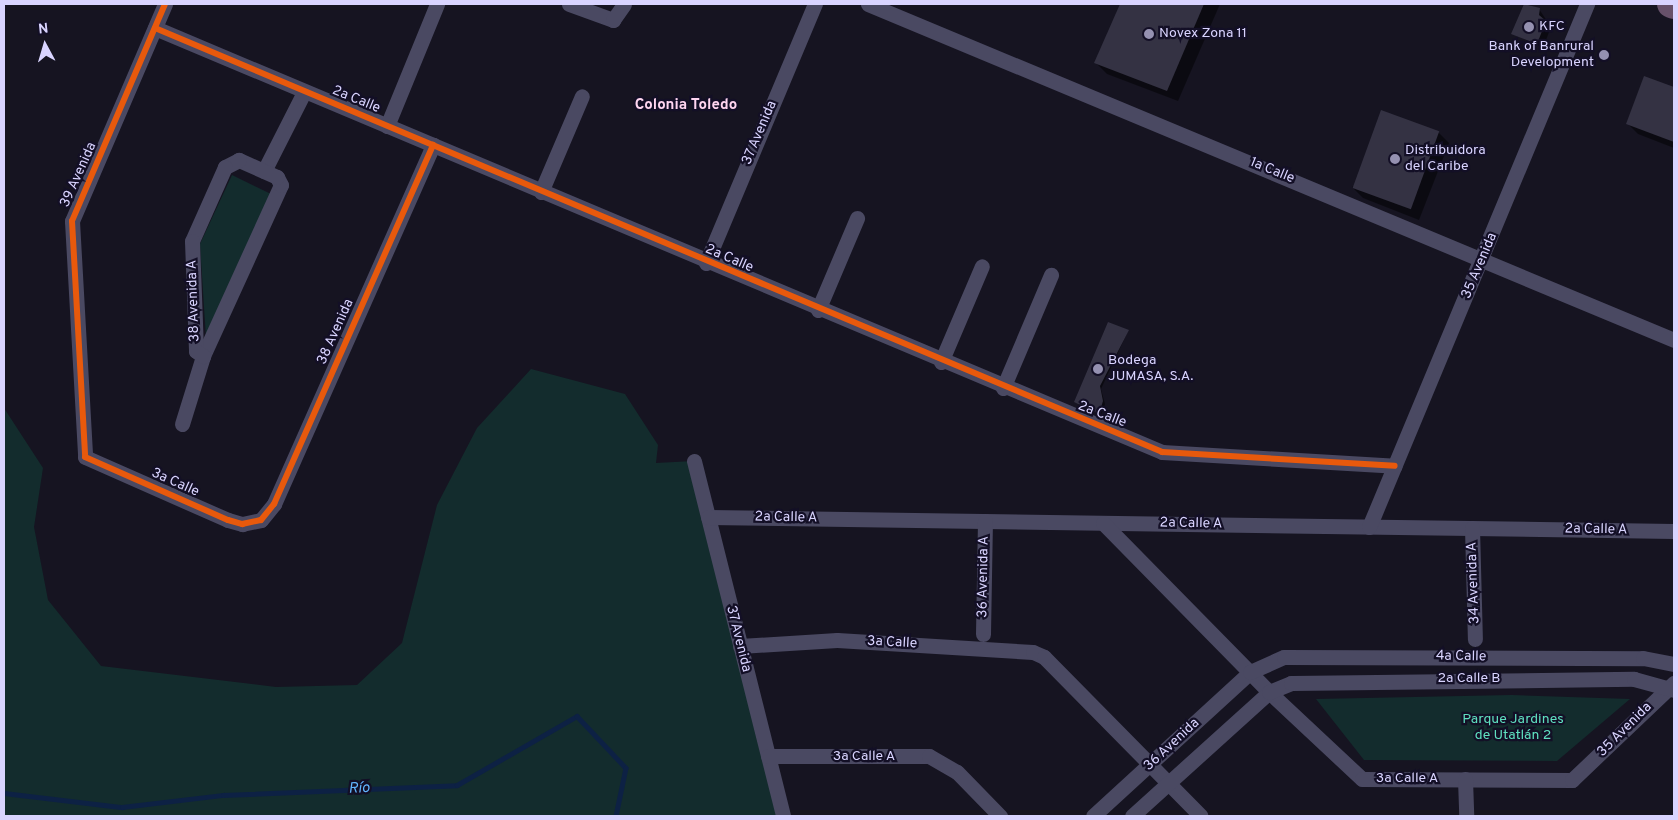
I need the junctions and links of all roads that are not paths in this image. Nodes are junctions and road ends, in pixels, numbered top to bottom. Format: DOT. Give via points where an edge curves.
graph roads {
  1 [pos="164,4"];
  2 [pos="437,4"];
  3 [pos="569,4"];
  4 [pos="624,4"];
  5 [pos="815,4"];
  6 [pos="868,4"];
  7 [pos="1587,4"];
  8 [pos="1671,4"];
  9 [pos="1674,5"];
  10 [pos="155,28"];
  11 [pos="304,92"];
  12 [pos="582,96"];
  13 [pos="387,126"];
  14 [pos="432,145"];
  15 [pos="264,171"];
  16 [pos="541,192"];
  17 [pos="857,218"];
  18 [pos="1484,259"];
  19 [pos="706,263"];
  20 [pos="982,266"];
  21 [pos="1051,275"];
  22 [pos="818,310"];
  23 [pos="1674,340"];
  24 [pos="203,356"];
  25 [pos="941,362"];
  26 [pos="1003,388"];
  27 [pos="182,424"];
  28 [pos="85,458"];
  29 [pos="694,461"];
  30 [pos="1395,466"];
  31 [pos="708,517"];
  32 [pos="985,521"];
  33 [pos="256,523"];
  34 [pos="1104,523"];
  35 [pos="1369,526"];
  36 [pos="1472,528"];
  37 [pos="1674,531"];
  38 [pos="983,634"];
  39 [pos="1475,639"];
  40 [pos="740,646"];
  41 [pos="1476,657"];
  42 [pos="1674,664"];
  43 [pos="1250,672"];
  44 [pos="1476,678"];
  45 [pos="1673,687"];
  46 [pos="1269,692"];
  47 [pos="768,756"];
  48 [pos="1150,765"];
  49 [pos="1577,778"];
  50 [pos="1465,779"];
  51 [pos="1169,784"];
  52 [pos="782,816"];
  53 [pos="1000,816"];
  54 [pos="1093,816"];
  55 [pos="1132,816"];
  56 [pos="1200,816"];
  57 [pos="1466,816"];
  1 -- 10 [label="street, 39 Avenida"];
  2 -- 13 [label="street"];
  3 -- 4 [label="street" via="608,20 617,18"];
  5 -- 19 [label="street, 37 Avenida"];
  6 -- 18 [label="street, 1a Calle"];
  7 -- 18 [label="street, 35 Avenida"];
  8 -- 9 [label="highway"];
  10 -- 11 [label="street, 2a Calle"];
  10 -- 28 [label="street, 39 Avenida" via="72,221"];
  11 -- 13 [label="street, 2a Calle"];
  11 -- 15 [label="street"];
  12 -- 16 [label="street"];
  13 -- 14 [label="street, 2a Calle"];
  14 -- 16 [label="street, 2a Calle"];
  14 -- 33 [label="street, 38 Avenida" via="274,504"];
  15 -- 24 [label="street, 38 Avenida A" via="280,179 281,185"];
  15 -- 24 [label="street, 38 Avenida A" via="239,160 229,163 192,241 196,351"];
  16 -- 19 [label="street, 2a Calle"];
  17 -- 22 [label="street"];
  18 -- 23 [label="street, 1a Calle"];
  18 -- 30 [label="street, 35 Avenida"];
  19 -- 22 [label="street, 2a Calle"];
  20 -- 25 [label="street"];
  21 -- 26 [label="street"];
  22 -- 25 [label="street, 2a Calle"];
  24 -- 27 [label="street"];
  25 -- 26 [label="street, 2a Calle"];
  26 -- 30 [label="street, 2a Calle" via="1179,455"];
  28 -- 33 [label="street, 3a Calle" via="228,520"];
  29 -- 31 [label="street, 37 Avenida"];
  30 -- 35 [label="street, 35 Avenida"];
  31 -- 32 [label="street, 2a Calle A"];
  31 -- 40 [label="street, 37 Avenida"];
  32 -- 34 [label="street, 2a Calle A"];
  32 -- 38 [label="street, 36 Avenida A"];
  34 -- 35 [label="street, 2a Calle A"];
  34 -- 43 [label="street, 3a Calle A"];
  35 -- 36 [label="street, 2a Calle A"];
  36 -- 37 [label="street, 2a Calle A"];
  36 -- 39 [label="street, 34 Avenida A"];
  40 -- 47 [label="street, 37 Avenida"];
  40 -- 48 [label="street, 3a Calle" via="837,640 1019,650 1044,657"];
  41 -- 42 [label="street, 4a Calle" via="1643,658"];
  41 -- 43 [label="street, 4a Calle" via="1304,655 1266,662"];
  41 -- 44 [label="street"];
  43 -- 46 [label="street, 3a Calle A"];
  43 -- 48 [label="street, 36 Avenida"];
  44 -- 45 [label="street, 2a Calle B" via="1634,679"];
  44 -- 46 [label="street, 2a Calle B" via="1319,680 1290,683"];
  45 -- 49 [label="street, 35 Avenida"];
  46 -- 50 [label="street, 3a Calle A" via="1362,779"];
  46 -- 51 [label="street, 36 Avenida"];
  47 -- 52 [label="street, 37 Avenida"];
  47 -- 53 [label="street, 3a Calle A" via="929,756 957,772"];
  48 -- 51 [label="street"];
  48 -- 54 [label="street, 36 Avenida"];
  49 -- 50 [label="street, 3a Calle A"];
  50 -- 57 [label="street"];
  51 -- 55 [label="street, 36 Avenida"];
  51 -- 56 [label="street"];
}
